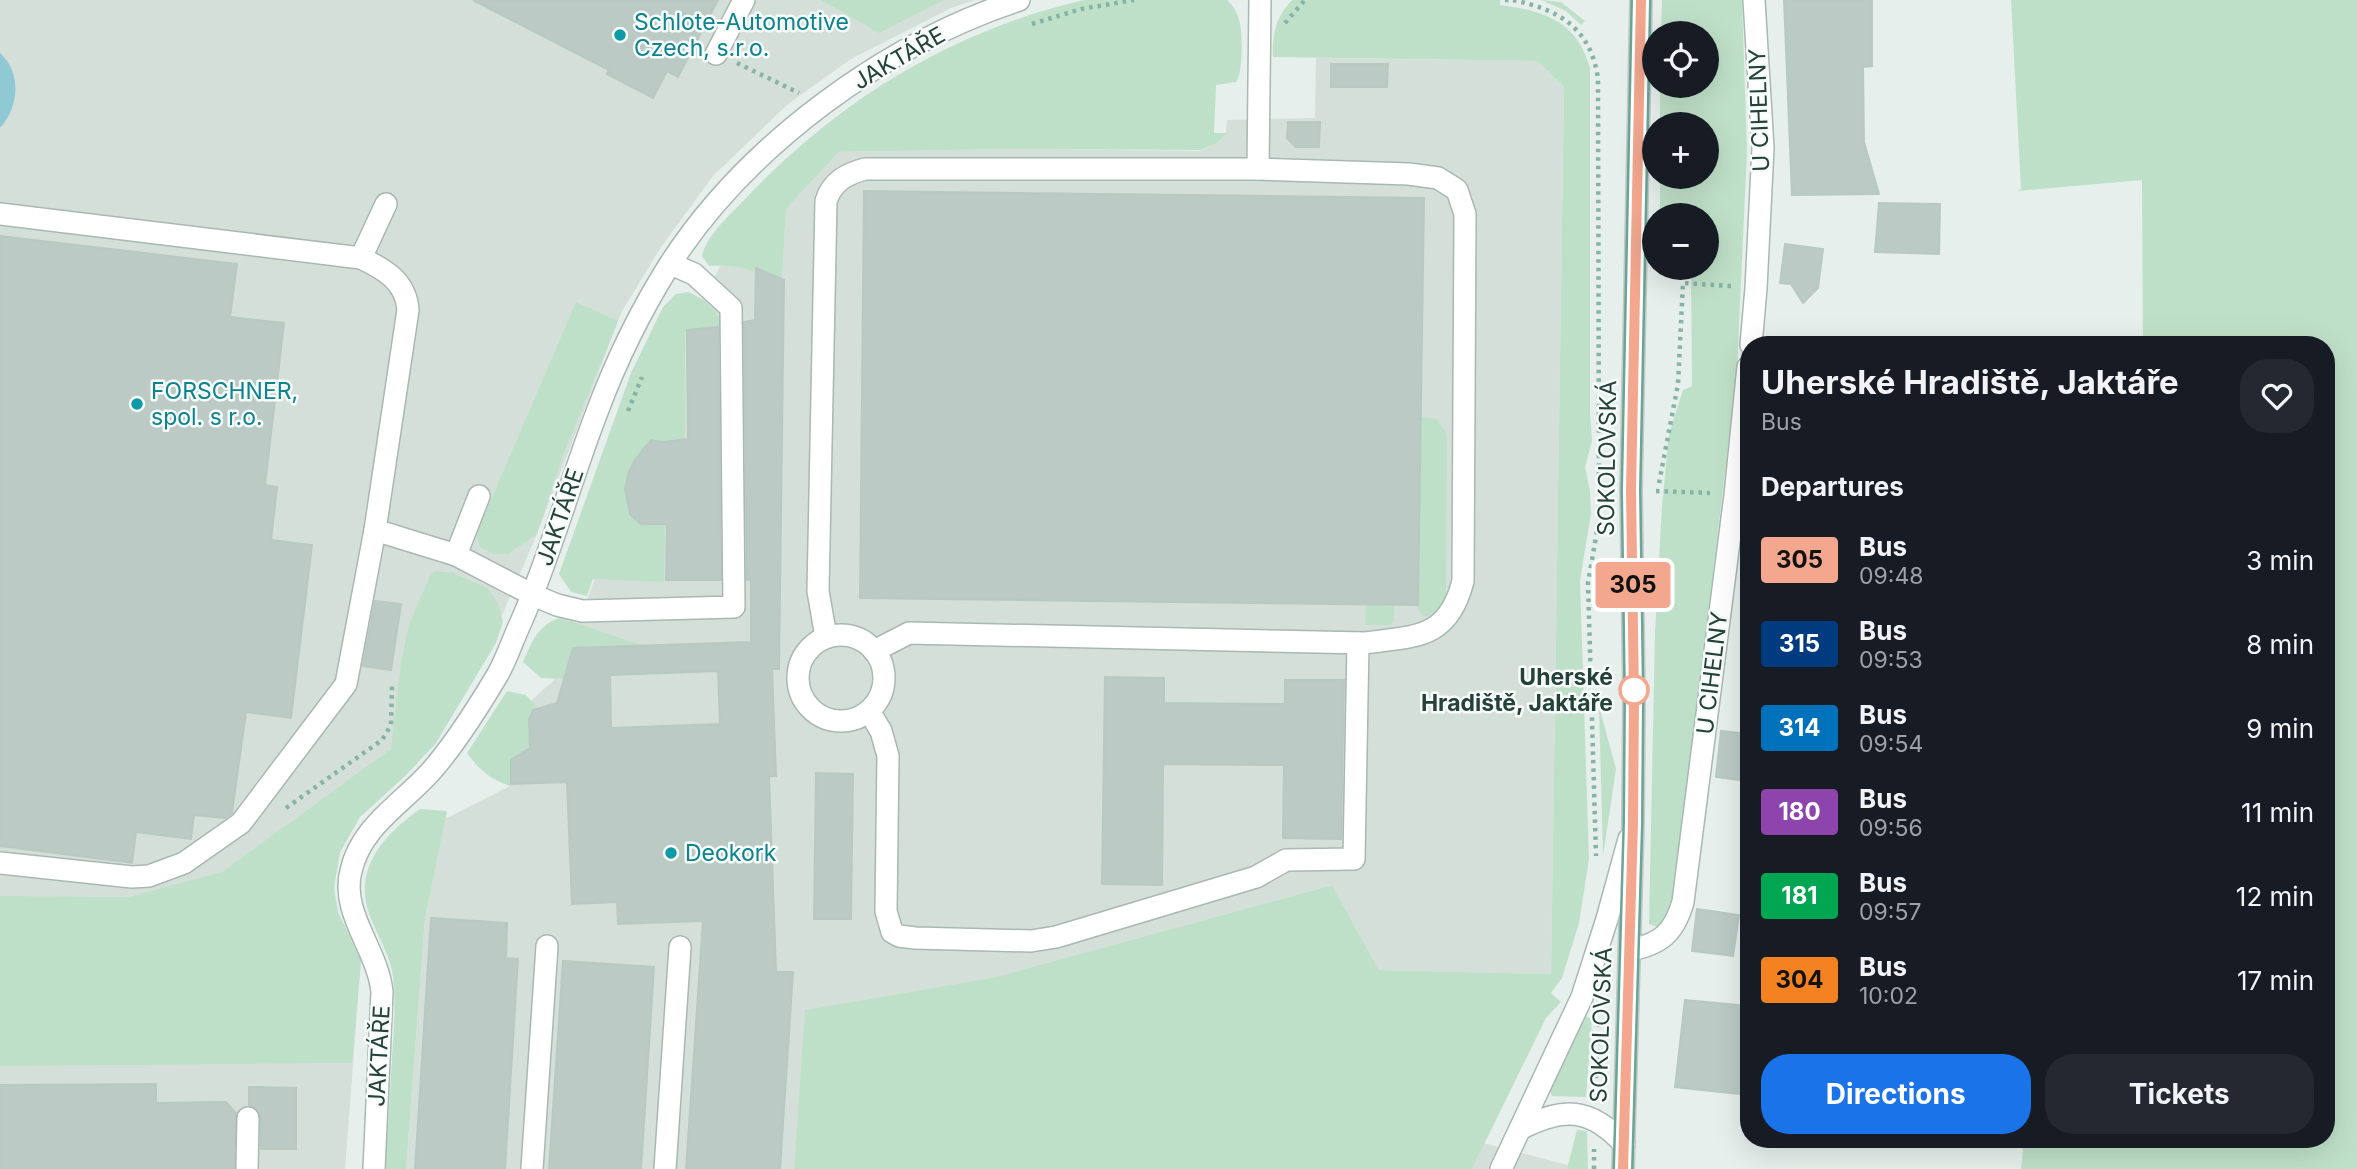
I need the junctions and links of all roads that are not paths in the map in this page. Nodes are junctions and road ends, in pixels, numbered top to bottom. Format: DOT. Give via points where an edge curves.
graph roads {
  1 [pos="744,0"];
  2 [pos="1019,0"];
  3 [pos="1260,0"];
  4 [pos="1641,0"];
  5 [pos="1754,0"];
  6 [pos="716,54"];
  7 [pos="1258,169"];
  8 [pos="386,204"];
  9 [pos="0,214"];
  10 [pos="361,258"];
  11 [pos="671,264"];
  12 [pos="1752,336"];
  13 [pos="1740,446"];
  14 [pos="479,496"];
  15 [pos="375,530"];
  16 [pos="456,555"];
  17 [pos="533,594"];
  18 [pos="826,637"];
  19 [pos="1358,643"];
  20 [pos="874,651"];
  21 [pos="869,711"];
  22 [pos="1633,823"];
  23 [pos="0,863"];
  24 [pos="547,946"];
  25 [pos="680,947"];
  26 [pos="1630,950"];
  27 [pos="248,1118"];
  28 [pos="1520,1129"];
  29 [pos="1624,1144"];
  30 [pos="247,1169"];
  31 [pos="374,1169"];
  32 [pos="532,1169"];
  33 [pos="665,1169"];
  34 [pos="1502,1169"];
  35 [pos="1623,1169"];
  1 -- 6 [label="street"];
  2 -- 11 [label="street, JAKTÁŘE" via="906,48 821,105 761,156"];
  3 -- 7 [label="street"];
  4 -- 22 [label="main road, SOKOLOVSKÁ" via="1631,490"];
  5 -- 12 [label="street, U CIHELNY" via="1763,148"];
  7 -- 18 [label="street" via="865,169 836,183 826,201 824,257 818,592"];
  7 -- 19 [label="street" via="1438,178 1457,190 1465,214 1460,591 1442,623 1429,632"];
  8 -- 10 [label="street"];
  9 -- 10 [label="street"];
  10 -- 15 [label="street" via="395,279 407,298 408,310"];
  11 -- 17 [label="street, JAKTÁŘE" via="627,342 597,410"];
  11 -- 17 [label="street" via="694,274 731,308 734,607 582,611"];
  13 -- 26 [label="street, U CIHELNY" via="1683,902 1665,935"];
  14 -- 16 [label="street"];
  15 -- 16 [label="street"];
  15 -- 23 [label="street" via="346,684 241,823 184,863 149,876"];
  16 -- 17 [label="street"];
  17 -- 31 [label="street, JAKTÁŘE" via="499,671 454,743 433,770 371,829 354,857 348,890 381,977 382,992"];
  18 -- 20 [label="street" via="856,638"];
  18 -- 21 [label="street" via="814,644 799,666 800,693 818,715 830,720 857,718"];
  19 -- 20 [label="street" via="909,633"];
  19 -- 21 [label="street" via="1354,859 1286,860 1256,877 1031,941 915,938 892,932 886,911 888,756"];
  20 -- 21 [label="street" via="881,661 883,687"];
  22 -- 26 [label="main road, SOKOLOVSKÁ"];
  22 -- 28 [label="street" via="1581,997"];
  24 -- 32 [label="street"];
  25 -- 33 [label="street"];
  26 -- 29 [label="main road, SOKOLOVSKÁ"];
  27 -- 30 [label="street"];
  28 -- 29 [label="street" via="1567,1112 1594,1119"];
  28 -- 34 [label="street"];
  29 -- 35 [label="main road, SOKOLOVSKÁ"];
}
